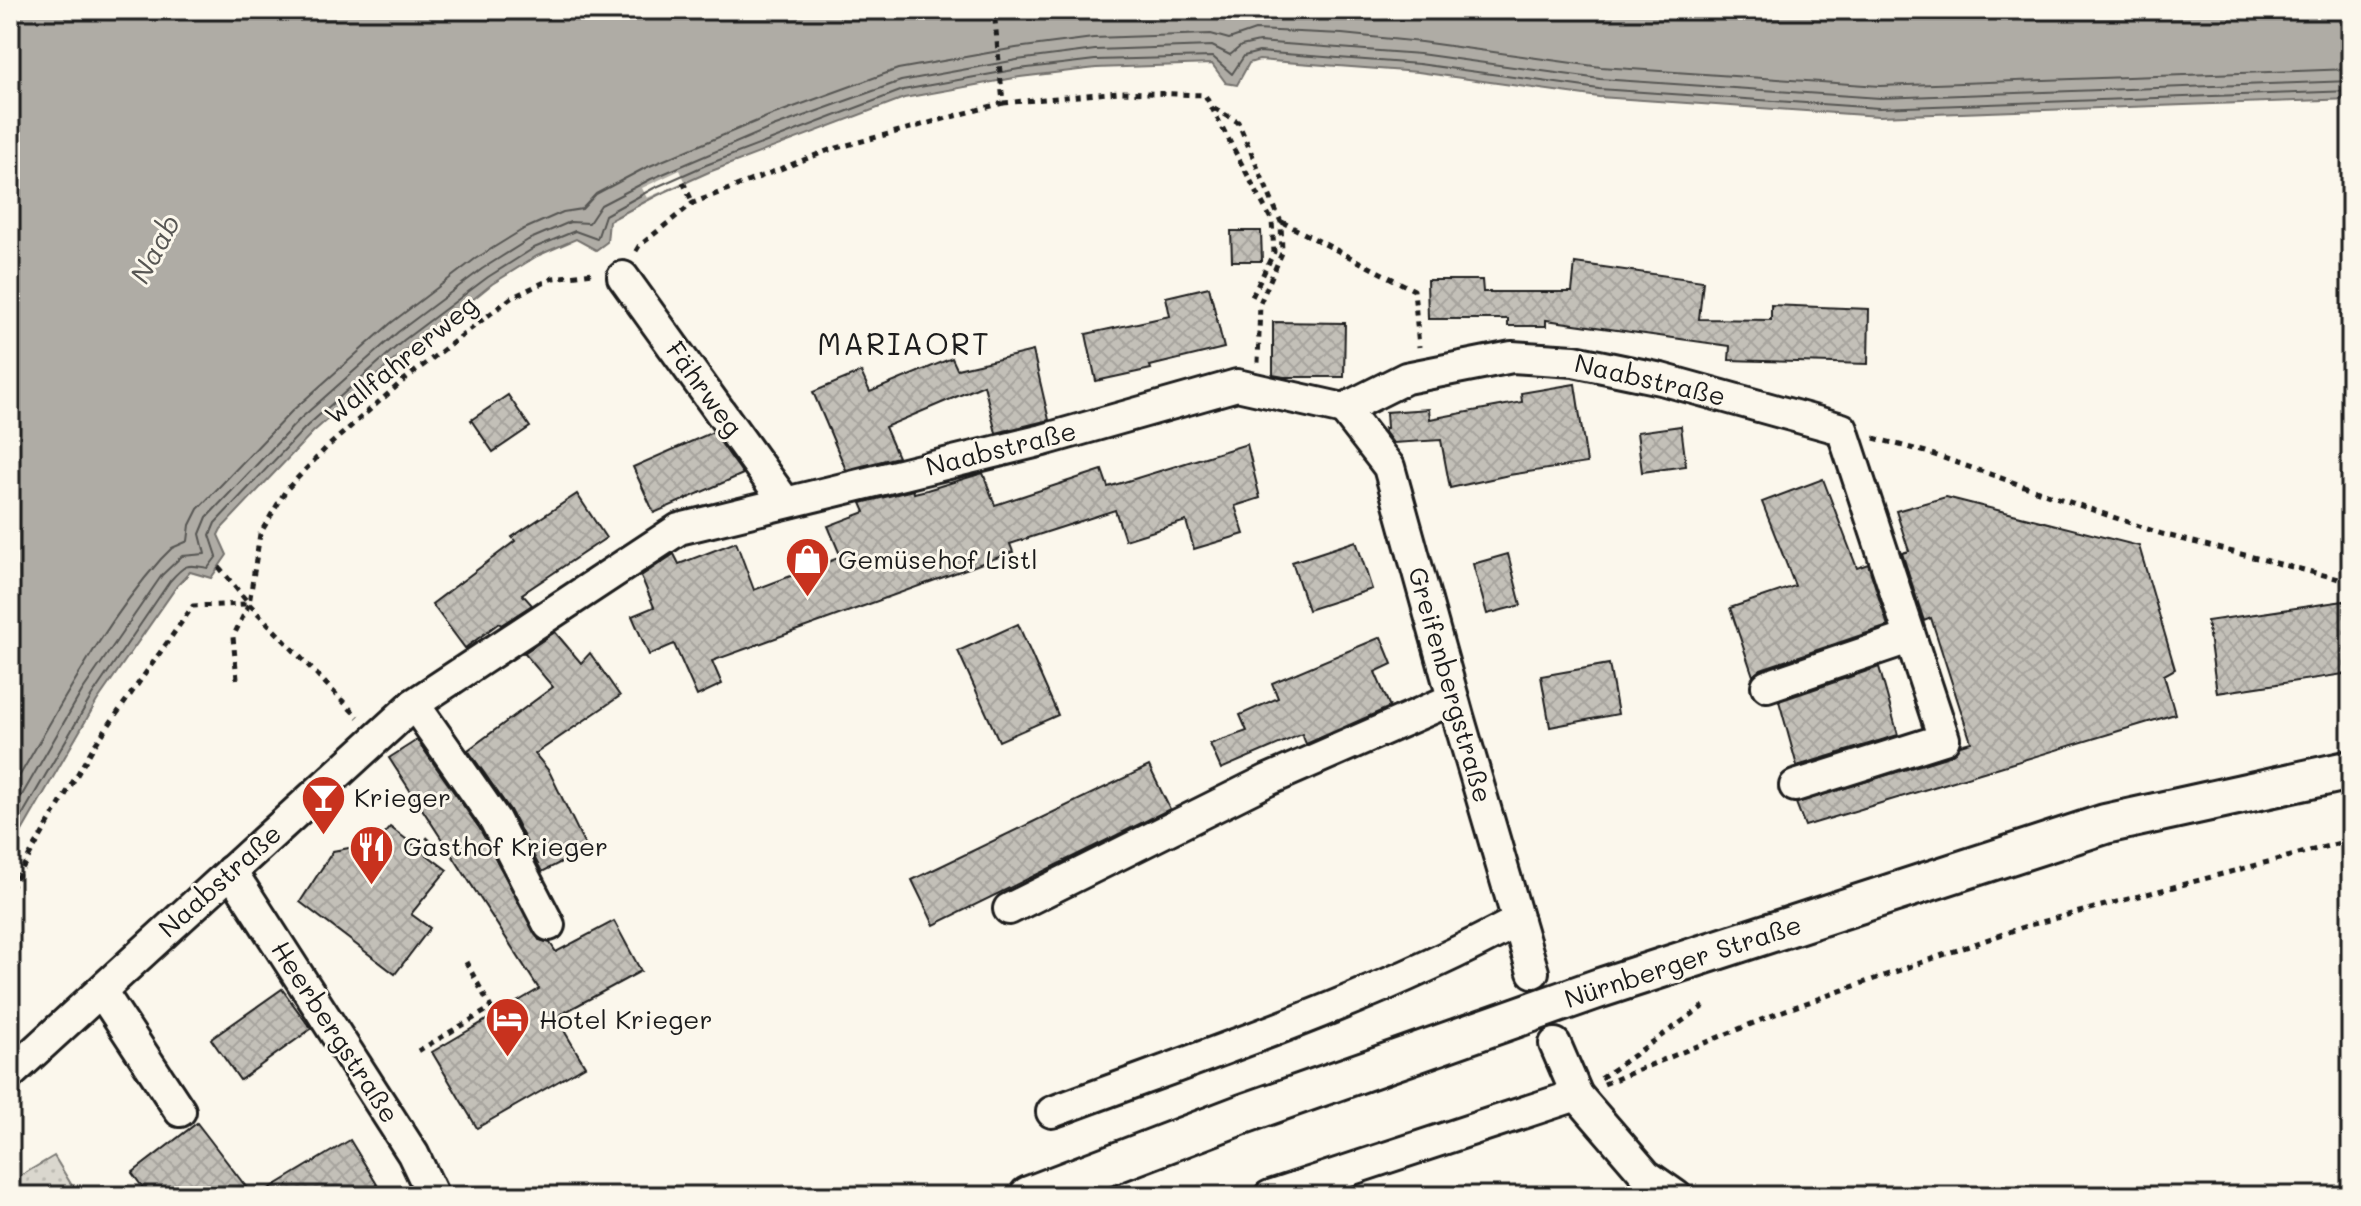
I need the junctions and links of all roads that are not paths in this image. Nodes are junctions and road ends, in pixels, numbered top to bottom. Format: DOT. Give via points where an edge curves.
graph roads {
  1 [pos="623,277"];
  2 [pos="1344,409"];
  3 [pos="785,502"];
  4 [pos="1909,638"];
  5 [pos="1767,686"];
  6 [pos="1453,699"];
  7 [pos="414,704"];
  8 [pos="2351,770"];
  9 [pos="1795,786"];
  10 [pos="231,871"];
  11 [pos="1009,909"];
  12 [pos="1518,921"];
  13 [pos="549,925"];
  14 [pos="1533,972"];
  15 [pos="101,991"];
  16 [pos="1555,1044"];
  17 [pos="10,1074"];
  18 [pos="1577,1095"];
  19 [pos="180,1111"];
  20 [pos="1052,1112"];
  21 [pos="433,1196"];
  22 [pos="1029,1196"];
  23 [pos="1270,1196"];
  24 [pos="1676,1196"];
  1 -- 3 [label="street, Fährweg"];
  2 -- 3 [label="street, Naabstraße" via="1237,385 1043,440"];
  2 -- 4 [label="street, Naabstraße" via="1422,373 1512,357 1574,361 1661,379 1842,429"];
  2 -- 6 [label="street, Greifenbergstraße" via="1389,467"];
  3 -- 7 [label="street, Naabstraße" via="679,529"];
  4 -- 5 [label="street"];
  4 -- 9 [label="street" via="1944,739"];
  6 -- 11 [label="street" via="1268,780"];
  6 -- 12 [label="street, Greifenbergstraße"];
  7 -- 10 [label="street, Naabstraße"];
  7 -- 13 [label="street" via="495,820"];
  8 -- 22 [label="main road, Nürnberger Straße" via="2105,824 1600,988"];
  10 -- 15 [label="street, Naabstraße"];
  10 -- 21 [label="street, Heerbergstraße" via="413,1154"];
  12 -- 14 [label="street, Greifenbergstraße"];
  12 -- 20 [label="street" via="1310,1016"];
  15 -- 17 [label="street, Naabstraße"];
  15 -- 19 [label="street"];
  16 -- 18 [label="street"];
  18 -- 23 [label="street"];
  18 -- 24 [label="street" via="1646,1175"];
}
